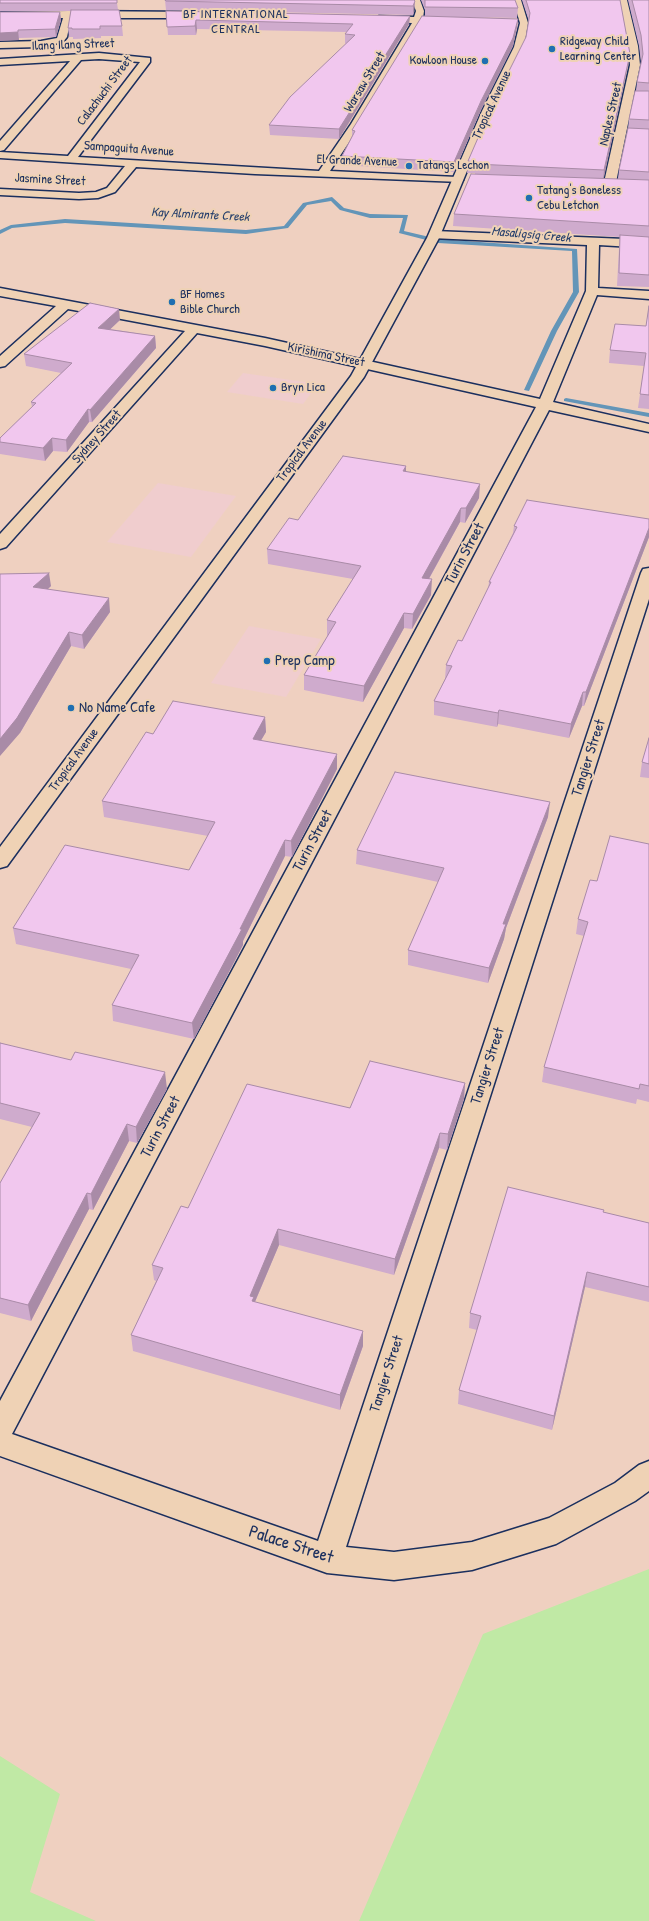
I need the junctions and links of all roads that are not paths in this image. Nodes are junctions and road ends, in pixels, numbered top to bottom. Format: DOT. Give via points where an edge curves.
graph roads {
  1 [pos="416,0"];
  2 [pos="517,0"];
  3 [pos="623,0"];
  4 [pos="68,14"];
  5 [pos="205,15"];
  6 [pos="0,16"];
  7 [pos="373,19"];
  8 [pos="418,20"];
  9 [pos="456,21"];
  10 [pos="511,22"];
  11 [pos="524,23"];
  12 [pos="0,45"];
  13 [pos="78,57"];
  14 [pos="147,60"];
  15 [pos="2,64"];
  16 [pos="0,148"];
  17 [pos="0,155"];
  18 [pos="71,159"];
  19 [pos="133,163"];
  20 [pos="255,171"];
  21 [pos="322,174"];
  22 [pos="458,180"];
  23 [pos="473,181"];
  24 [pos="622,187"];
  25 [pos="0,192"];
  26 [pos="435,235"];
  27 [pos="593,241"];
  28 [pos="649,244"];
  29 [pos="592,291"];
  30 [pos="0,292"];
  31 [pos="649,295"];
  32 [pos="64,306"];
  33 [pos="194,329"];
  34 [pos="0,363"];
  35 [pos="364,363"];
  36 [pos="545,404"];
  37 [pos="649,428"];
  38 [pos="0,544"];
  39 [pos="649,573"];
  40 [pos="0,861"];
  41 [pos="0,1429"];
  42 [pos="0,1443"];
  43 [pos="649,1474"];
  44 [pos="327,1559"];
  1 -- 8 [label="street" via="420,11"];
  2 -- 11 [label="street, Tropical Avenue"];
  3 -- 24 [label="street, Naples Street" via="638,65 624,135 605,186"];
  4 -- 5 [label="street"];
  4 -- 6 [label="street"];
  4 -- 12 [label="street" via="60,40 41,44"];
  7 -- 8 [label="street"];
  8 -- 9 [label="street"];
  8 -- 21 [label="street, Warsaw Street" via="356,124"];
  10 -- 11 [label="street"];
  11 -- 22 [label="street, Tropical Avenue" via="519,47"];
  13 -- 14 [label="street, Ilang Ilang Street" via="117,56"];
  13 -- 15 [label="street, Ilang Ilang Street"];
  13 -- 16 [label="street"];
  14 -- 18 [label="street, Calachuchi Street"];
  17 -- 18 [label="street, Sampaguita Avenue"];
  18 -- 19 [label="street, Sampaguita Avenue"];
  19 -- 20 [label="street, Sampaguita Avenue"];
  19 -- 25 [label="street, Jasmine Street" via="111,190 98,195"];
  20 -- 21 [label="street, El Grande Avenue"];
  21 -- 22 [label="street, El Grande Avenue"];
  22 -- 23 [label="street, El Grande Avenue"];
  22 -- 26 [label="street, Tropical Avenue"];
  26 -- 27 [label="street"];
  26 -- 35 [label="street, Tropical Avenue"];
  27 -- 28 [label="street"];
  27 -- 29 [label="street, Turin Street"];
  29 -- 31 [label="street"];
  29 -- 36 [label="street, Turin Street"];
  30 -- 32 [label="street, Kirishima Street"];
  32 -- 33 [label="street, Kirishima Street"];
  32 -- 34 [label="street"];
  33 -- 35 [label="street, Kirishima Street"];
  33 -- 38 [label="street, Sydney Street"];
  35 -- 36 [label="street, Kirishima Street"];
  35 -- 40 [label="street, Tropical Avenue" via="357,377"];
  36 -- 37 [label="street, Kirishima Street"];
  36 -- 41 [label="street, Turin Street"];
  39 -- 44 [label="street, Tangier Street"];
  42 -- 44 [label="street, Palace Street"];
  43 -- 44 [label="street, Palace Street" via="625,1492 556,1530 472,1556 394,1566"];
}
